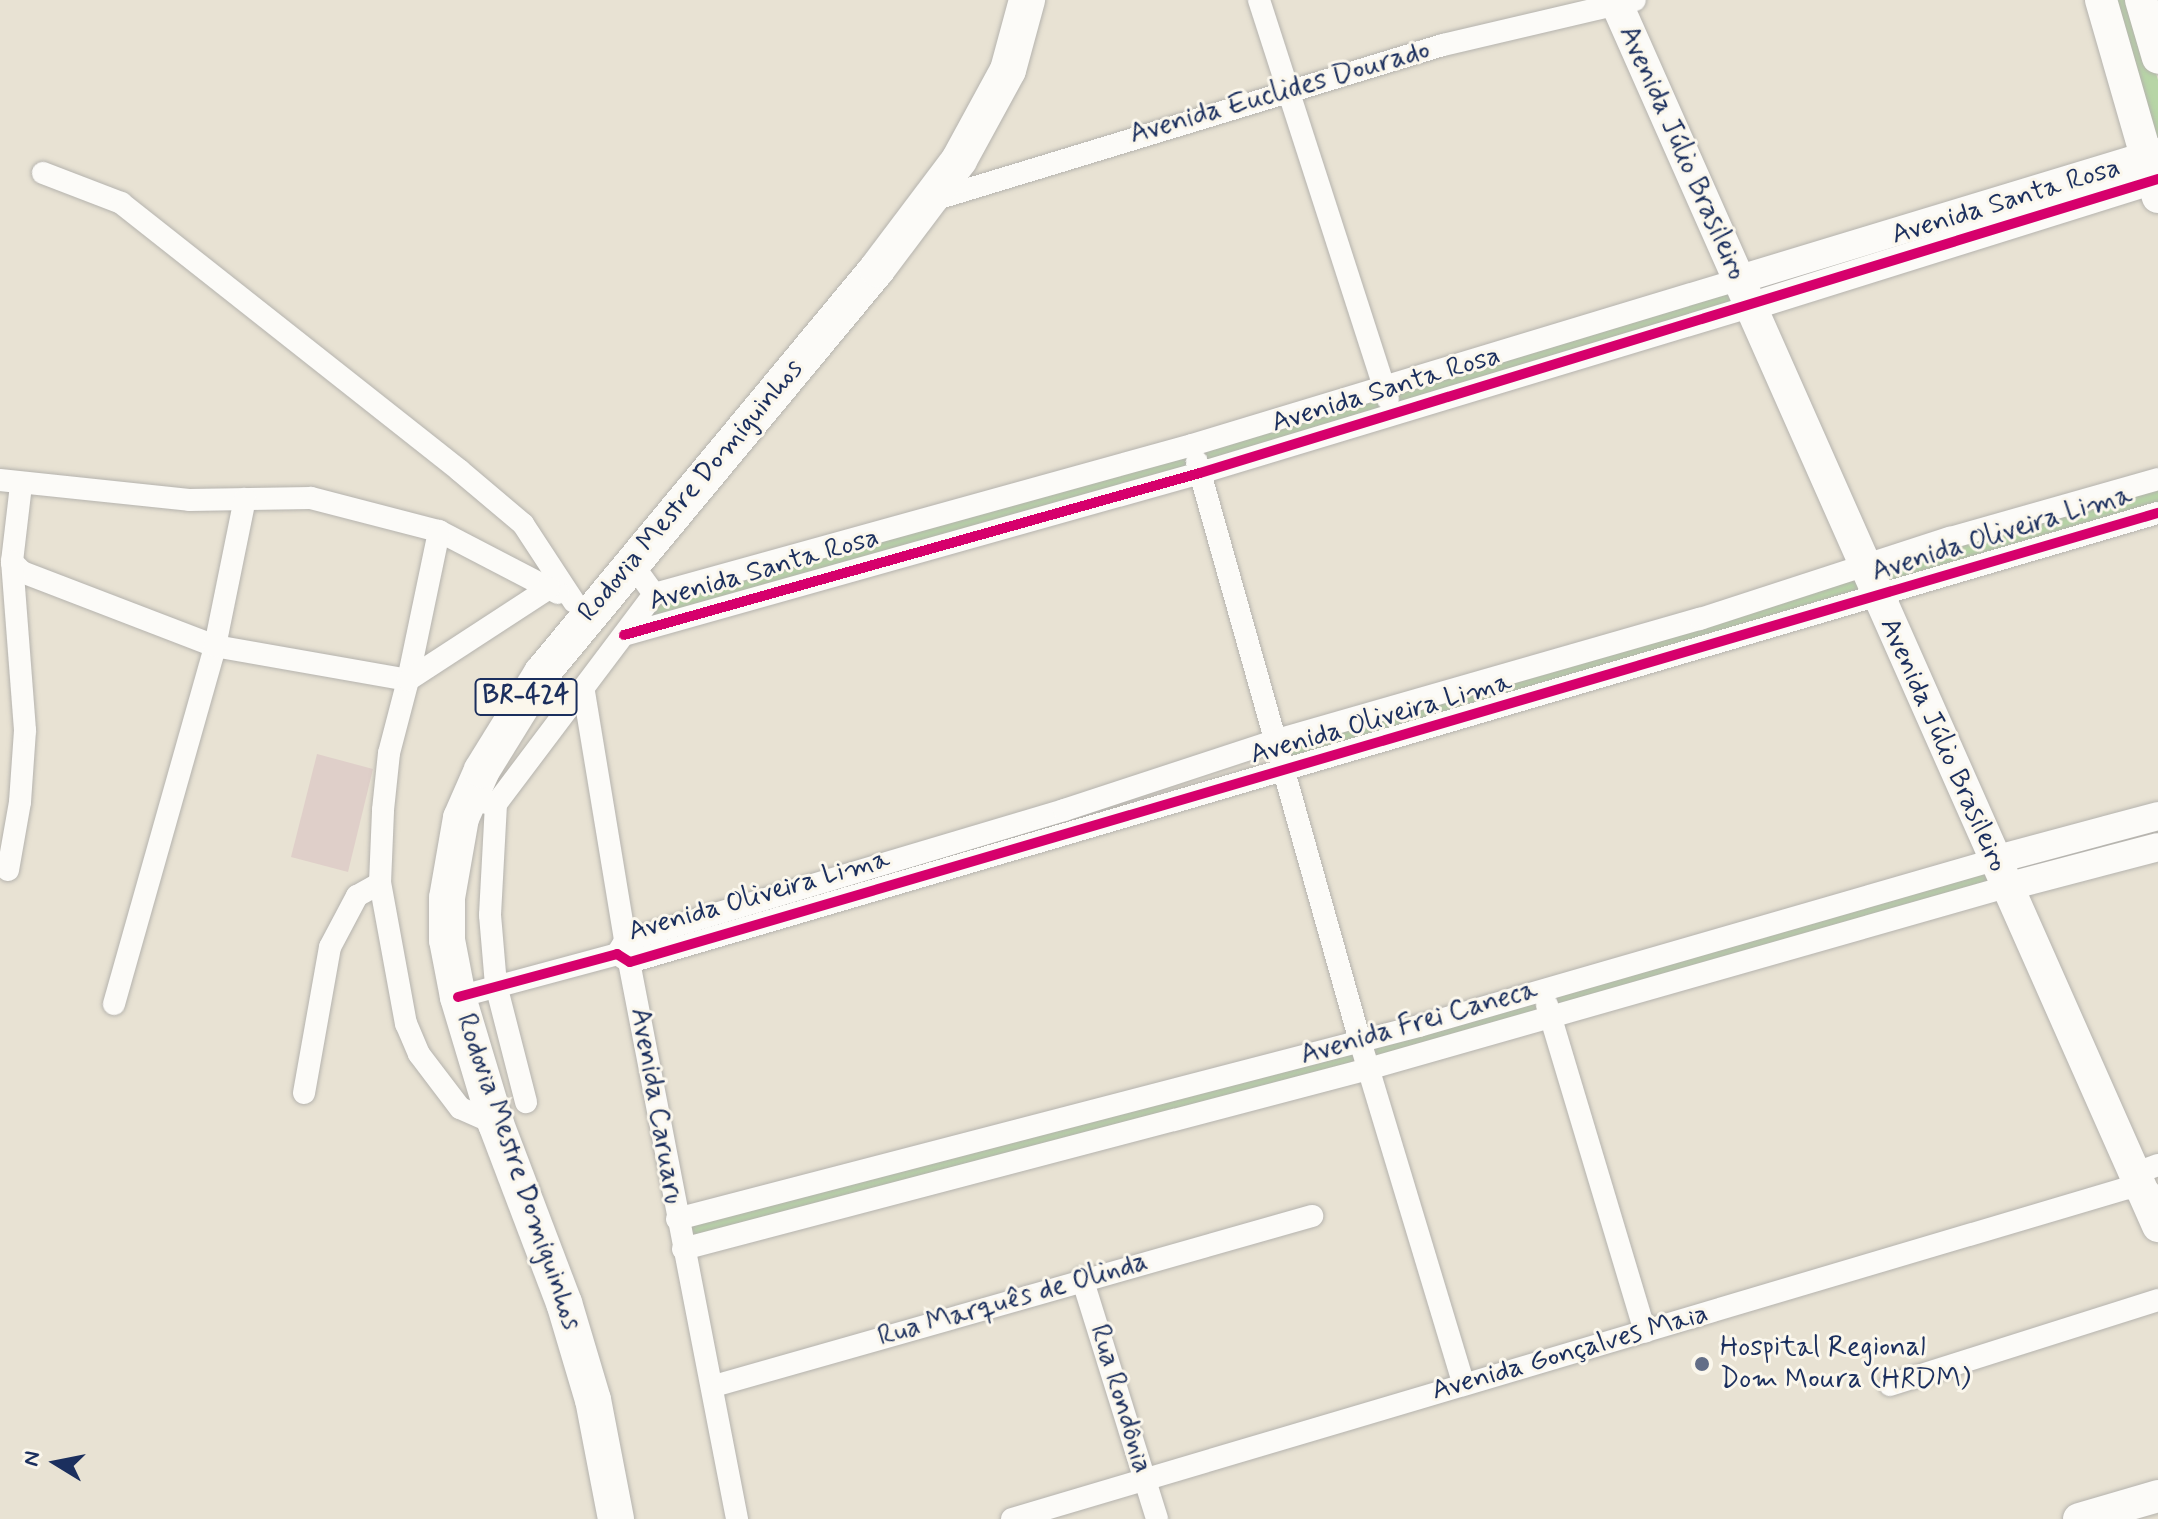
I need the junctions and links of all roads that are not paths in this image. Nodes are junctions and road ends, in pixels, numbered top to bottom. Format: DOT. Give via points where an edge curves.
graph roads {
  1 [pos="1027,0"];
  2 [pos="1259,0"];
  3 [pos="2101,0"];
  4 [pos="2141,0"];
  5 [pos="1622,2"];
  6 [pos="2158,58"];
  7 [pos="1288,91"];
  8 [pos="43,173"];
  9 [pos="2155,173"];
  10 [pos="928,201"];
  11 [pos="1743,294"];
  12 [pos="1384,388"];
  13 [pos="1393,412"];
  14 [pos="1192,445"];
  15 [pos="1200,473"];
  16 [pos="2158,479"];
  17 [pos="11,482"];
  18 [pos="245,499"];
  19 [pos="2158,513"];
  20 [pos="439,531"];
  21 [pos="12,562"];
  22 [pos="631,562"];
  23 [pos="1871,582"];
  24 [pos="549,588"];
  25 [pos="654,594"];
  26 [pos="582,607"];
  27 [pos="624,635"];
  28 [pos="215,646"];
  29 [pos="408,680"];
  30 [pos="584,692"];
  31 [pos="1277,740"];
  32 [pos="1285,771"];
  33 [pos="481,802"];
  34 [pos="2158,816"];
  35 [pos="2158,847"];
  36 [pos="8,870"];
  37 [pos="2000,873"];
  38 [pos="380,883"];
  39 [pos="809,885"];
  40 [pos="815,907"];
  41 [pos="624,952"];
  42 [pos="496,985"];
  43 [pos="1543,988"];
  44 [pos="458,997"];
  45 [pos="114,1004"];
  46 [pos="1551,1018"];
  47 [pos="1360,1041"];
  48 [pos="1368,1069"];
  49 [pos="304,1093"];
  50 [pos="526,1102"];
  51 [pos="496,1124"];
  52 [pos="879,1166"];
  53 [pos="2145,1182"];
  54 [pos="886,1193"];
  55 [pos="1312,1216"];
  56 [pos="677,1219"];
  57 [pos="2158,1226"];
  58 [pos="683,1249"];
  59 [pos="1082,1278"];
  60 [pos="2158,1300"];
  61 [pos="1645,1332"];
  62 [pos="1463,1383"];
  63 [pos="1890,1385"];
  64 [pos="714,1386"];
  65 [pos="1145,1477"];
  66 [pos="2158,1496"];
  67 [pos="616,1519"];
  68 [pos="737,1519"];
  69 [pos="1012,1519"];
  70 [pos="1157,1519"];
  71 [pos="2079,1519"];
  1 -- 10 [label="main road, Rodovia Mestre Domiguinhos / BR-424" via="1008,70 985,118"];
  2 -- 7 [label="street"];
  3 -- 9 [label="main road"];
  4 -- 6 [label="main road"];
  5 -- 7 [label="street, Avenida Euclides Dourado" via="1443,45"];
  5 -- 11 [label="main road, Avenida Júlio Brasileiro"];
  7 -- 10 [label="street, Avenida Euclides Dourado"];
  7 -- 12 [label="street"];
  8 -- 26 [label="street" via="121,203 459,470 523,524"];
  9 -- 11 [label="street, Avenida Santa Rosa"];
  10 -- 22 [label="main road, Rodovia Mestre Domiguinhos / BR-424"];
  11 -- 12 [label="street, Avenida Santa Rosa"];
  11 -- 13 [label="street, Avenida Santa Rosa"];
  11 -- 23 [label="main road, Avenida Júlio Brasileiro"];
  12 -- 13 [label="street"];
  12 -- 14 [label="street, Avenida Santa Rosa"];
  13 -- 15 [label="street, Avenida Santa Rosa"];
  14 -- 15 [label="street"];
  14 -- 25 [label="street, Avenida Santa Rosa"];
  15 -- 27 [label="street, Avenida Santa Rosa"];
  15 -- 31 [label="street"];
  16 -- 23 [label="street, Avenida Oliveira Lima"];
  17 -- 18 [label="street" via="189,500"];
  17 -- 21 [label="street"];
  18 -- 20 [label="street" via="311,498"];
  18 -- 28 [label="street"];
  19 -- 23 [label="street, Avenida Oliveira Lima"];
  20 -- 24 [label="street"];
  20 -- 29 [label="street"];
  21 -- 28 [label="street" via="35,578"];
  21 -- 36 [label="street" via="25,730"];
  22 -- 25 [label="street"];
  22 -- 26 [label="main road, Rodovia Mestre Domiguinhos / BR-424"];
  23 -- 31 [label="street, Avenida Oliveira Lima"];
  23 -- 32 [label="street, Avenida Oliveira Lima"];
  23 -- 37 [label="main road, Avenida Júlio Brasileiro"];
  24 -- 26 [label="street"];
  24 -- 29 [label="street"];
  25 -- 27 [label="street"];
  26 -- 33 [label="main road, Rodovia Mestre Domiguinhos / BR-424" via="505,729"];
  27 -- 30 [label="street"];
  28 -- 29 [label="street"];
  28 -- 45 [label="street"];
  29 -- 38 [label="street" via="389,753"];
  30 -- 33 [label="street"];
  30 -- 41 [label="street, Avenida Caruaru"];
  31 -- 32 [label="street"];
  31 -- 39 [label="street, Avenida Oliveira Lima"];
  32 -- 40 [label="street, Avenida Oliveira Lima"];
  32 -- 47 [label="street"];
  33 -- 42 [label="street"];
  33 -- 44 [label="main road, Rodovia Mestre Domiguinhos / BR-424" via="447,898 447,940"];
  34 -- 37 [label="street, Avenida Frei Caneca"];
  35 -- 37 [label="street, Avenida Frei Caneca"];
  37 -- 43 [label="street, Avenida Frei Caneca"];
  37 -- 46 [label="street, Avenida Frei Caneca"];
  37 -- 53 [label="main road, Avenida Júlio Brasileiro"];
  38 -- 49 [label="street" via="357,896 330,947"];
  38 -- 51 [label="street" via="400,1003 419,1054 460,1108"];
  39 -- 40 [label="street"];
  39 -- 41 [label="street, Avenida Oliveira Lima"];
  40 -- 41 [label="street, Avenida Oliveira Lima"];
  41 -- 42 [label="street, Avenida Oliveira Lima"];
  41 -- 56 [label="street, Avenida Caruaru"];
  42 -- 44 [label="street, Avenida Oliveira Lima"];
  42 -- 50 [label="street"];
  43 -- 46 [label="street"];
  43 -- 47 [label="street, Avenida Frei Caneca"];
  44 -- 51 [label="main road, Rodovia Mestre Domiguinhos / BR-424"];
  46 -- 48 [label="street, Avenida Frei Caneca"];
  46 -- 61 [label="street"];
  47 -- 48 [label="street"];
  47 -- 52 [label="street, Avenida Frei Caneca"];
  48 -- 54 [label="street, Avenida Frei Caneca"];
  48 -- 62 [label="street"];
  51 -- 67 [label="main road, Rodovia Mestre Domiguinhos / BR-424" via="564,1303 593,1400"];
  52 -- 54 [label="street"];
  52 -- 56 [label="street, Avenida Frei Caneca"];
  53 -- 57 [label="main road, Avenida Júlio Brasileiro"];
  53 -- 61 [label="street, Avenida Gonçalves Maia"];
  54 -- 58 [label="street, Avenida Frei Caneca"];
  55 -- 59 [label="street, Rua Marquês de Olinda"];
  56 -- 58 [label="street, Avenida Caruaru"];
  58 -- 64 [label="street, Avenida Caruaru"];
  59 -- 64 [label="street, Rua Marquês de Olinda"];
  59 -- 65 [label="street, Rua Rondônia"];
  60 -- 63 [label="street"];
  61 -- 62 [label="street, Avenida Gonçalves Maia"];
  62 -- 65 [label="street, Avenida Gonçalves Maia"];
  64 -- 68 [label="street, Avenida Caruaru"];
  65 -- 69 [label="street, Avenida Gonçalves Maia"];
  65 -- 70 [label="street, Rua Rondônia"];
  66 -- 71 [label="main road"];
}
